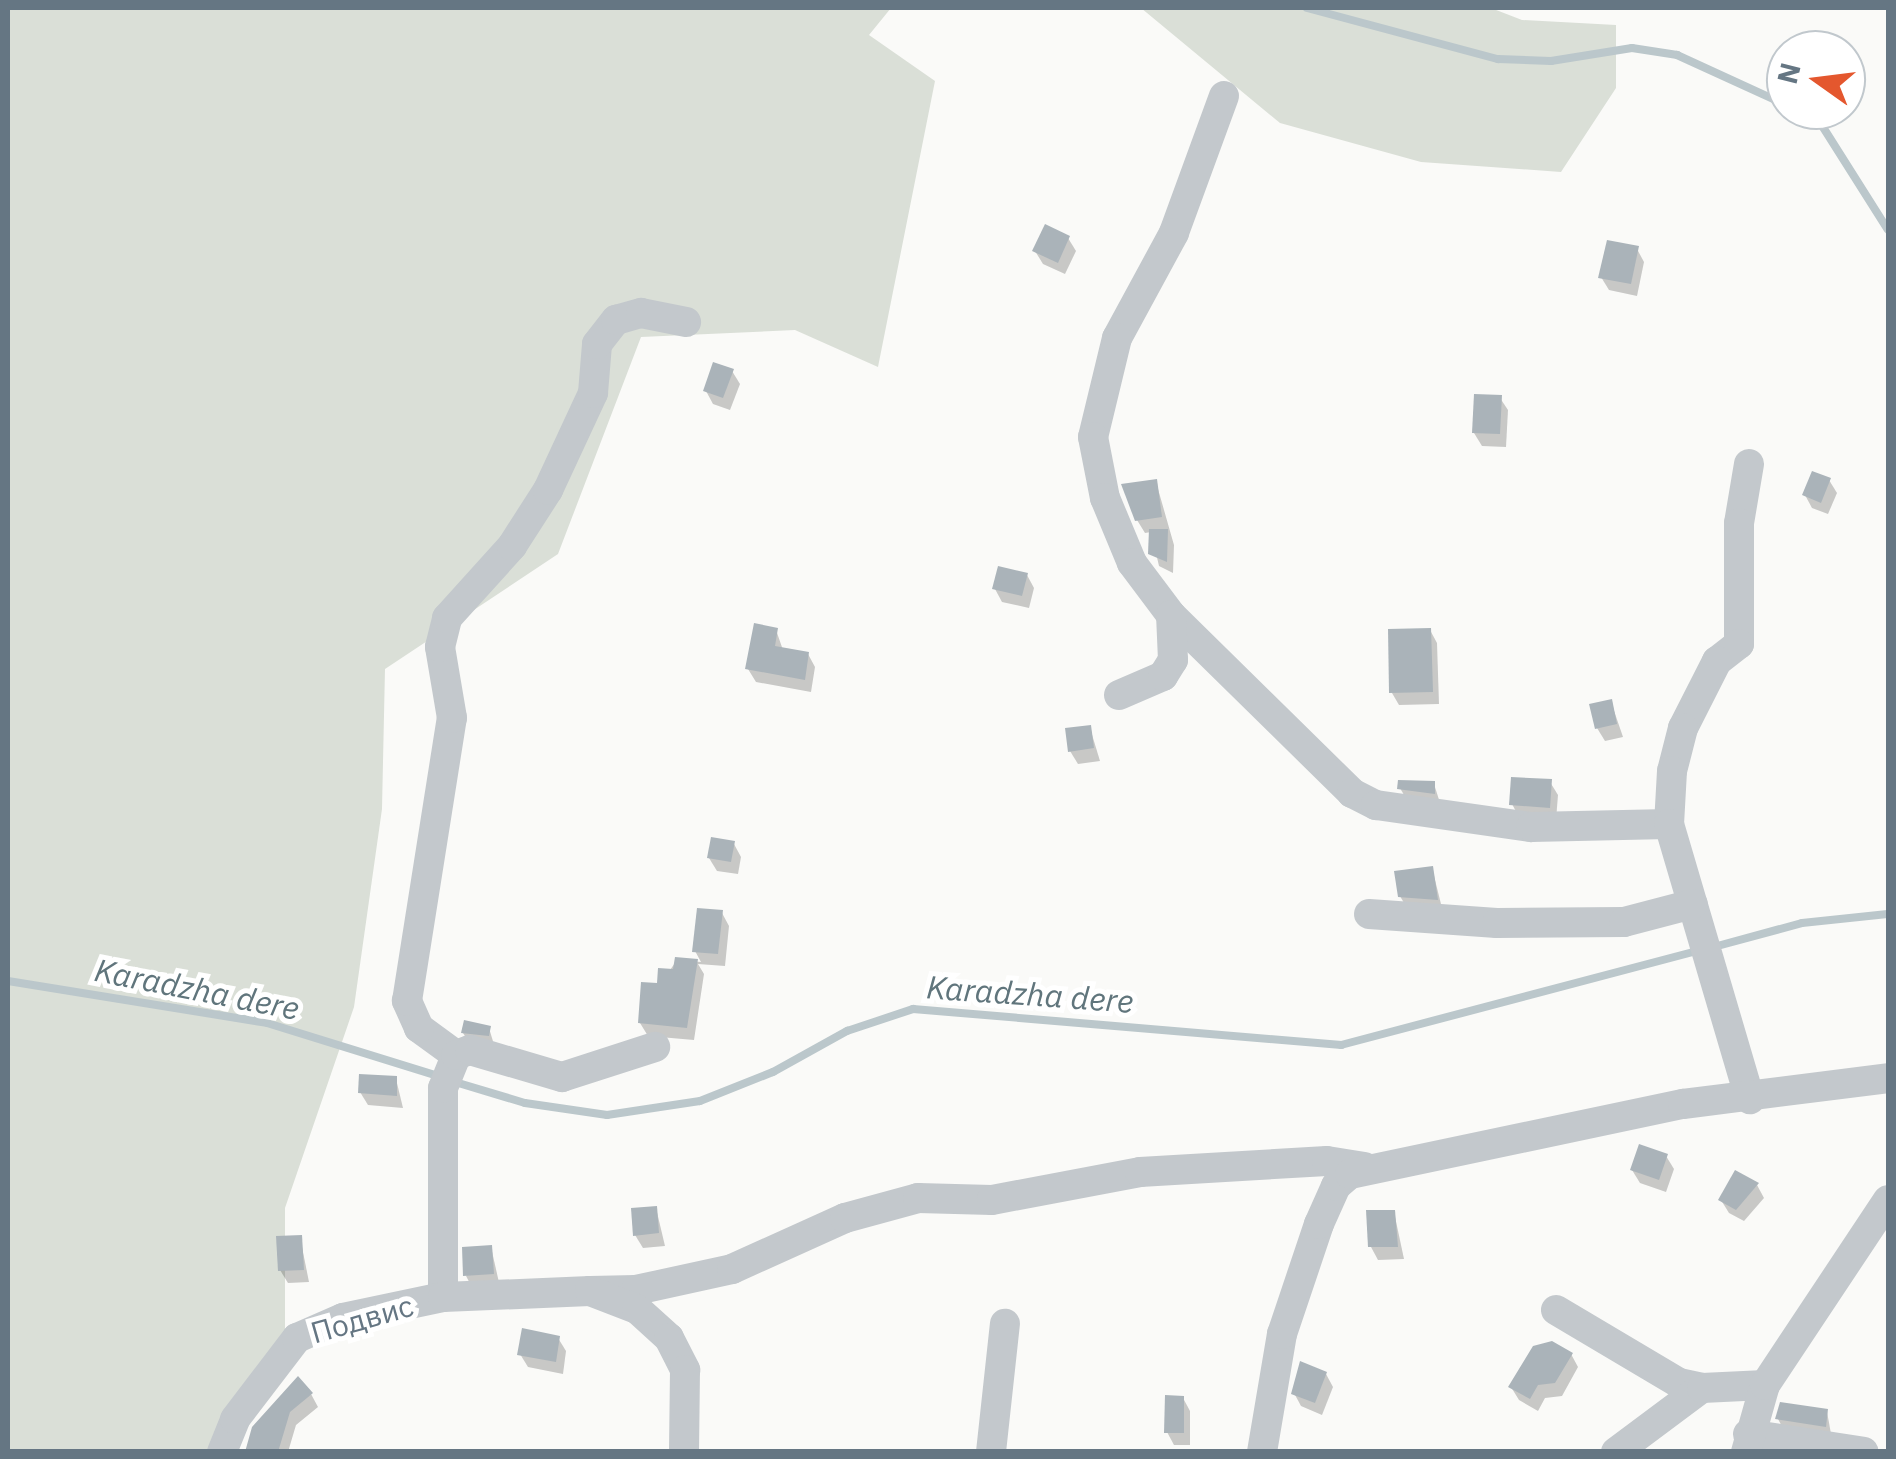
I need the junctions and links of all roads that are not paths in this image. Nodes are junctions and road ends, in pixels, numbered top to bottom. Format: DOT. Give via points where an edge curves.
graph roads {
  1 [pos="1224,96"];
  2 [pos="686,322"];
  3 [pos="1749,464"];
  4 [pos="1171,615"];
  5 [pos="1119,695"];
  6 [pos="1670,824"];
  7 [pos="1693,904"];
  8 [pos="1369,914"];
  9 [pos="656,1048"];
  10 [pos="448,1071"];
  11 [pos="1888,1078"];
  12 [pos="1750,1099"];
  13 [pos="1365,1167"];
  14 [pos="1888,1200"];
  15 [pos="590,1291"];
  16 [pos="444,1298"];
  17 [pos="1556,1310"];
  18 [pos="1005,1324"];
  19 [pos="1765,1384"];
  20 [pos="1702,1388"];
  21 [pos="1747,1443"];
  22 [pos="222,1452"];
  23 [pos="684,1452"];
  24 [pos="991,1452"];
  25 [pos="1262,1452"];
  26 [pos="1616,1452"];
  27 [pos="1864,1452"];
  1 -- 4 [label="street" via="1174,233 1117,338 1093,437 1105,498 1132,563"];
  2 -- 10 [label="street" via="642,313 616,320 597,344 593,393 548,490 512,546 447,618 440,648 452,718 407,1001"];
  3 -- 6 [label="street" via="1739,523 1738,644 1717,662 1683,728 1672,771"];
  4 -- 5 [label="street" via="1173,660 1163,676"];
  4 -- 6 [label="street" via="1336,778 1376,804 1532,826"];
  6 -- 7 [label="street"];
  7 -- 8 [label="street" via="1624,922 1497,924"];
  7 -- 12 [label="street"];
  9 -- 10 [label="street" via="562,1076 470,1050"];
  10 -- 16 [label="street"];
  11 -- 12 [label="street"];
  12 -- 13 [label="street" via="1683,1104"];
  13 -- 15 [label="street, Подвис" via="1327,1161 1140,1172 992,1200 918,1198 846,1218 732,1269 636,1290"];
  13 -- 25 [label="street" via="1336,1186 1318,1224 1282,1334"];
  14 -- 19 [label="street"];
  15 -- 16 [label="street, Подвис"];
  15 -- 23 [label="street" via="637,1309 670,1338 685,1370"];
  16 -- 22 [label="street, Подвис" via="344,1318 297,1338 235,1419"];
  17 -- 20 [label="street" via="1679,1383"];
  18 -- 24 [label="street"];
  19 -- 20 [label="street"];
  19 -- 21 [label="street"];
  20 -- 26 [label="street"];
  21 -- 27 [label="street"];
}
